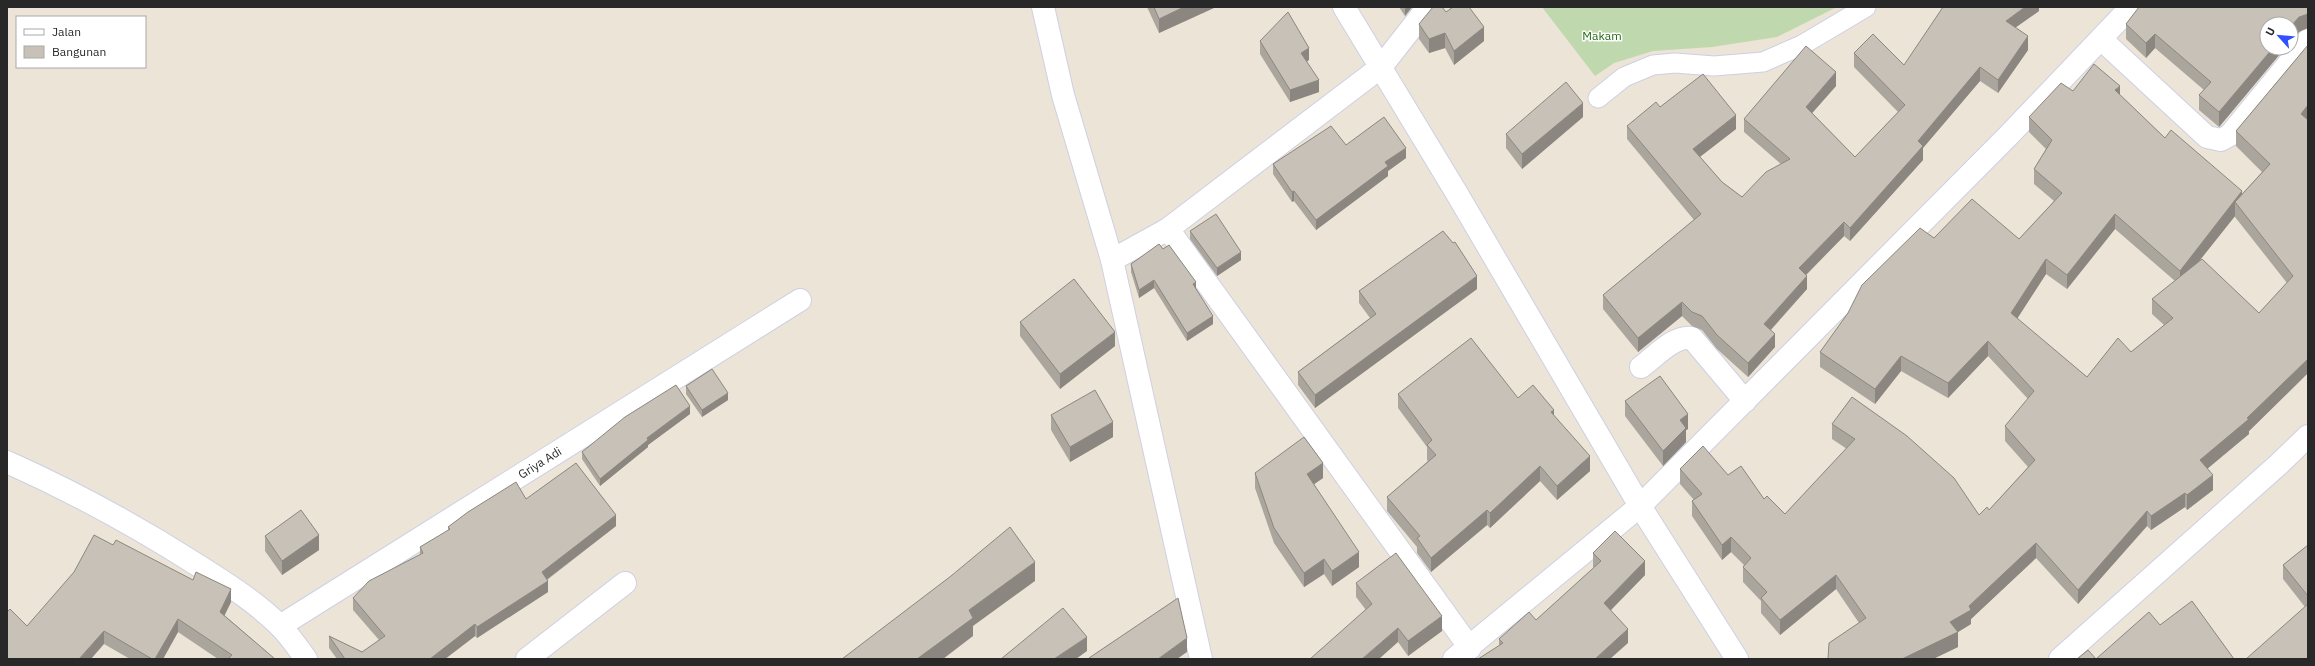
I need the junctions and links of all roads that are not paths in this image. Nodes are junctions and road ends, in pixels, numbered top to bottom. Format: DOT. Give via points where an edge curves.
graph roads {
  1 [pos="1043,7"];
  2 [pos="1344,7"];
  3 [pos="1428,7"];
  4 [pos="1866,7"];
  5 [pos="2131,7"];
  6 [pos="2102,40"];
  7 [pos="2308,40"];
  8 [pos="1381,67"];
  9 [pos="1598,98"];
  10 [pos="1168,229"];
  11 [pos="1112,260"];
  12 [pos="800,300"];
  13 [pos="1642,367"];
  14 [pos="1745,401"];
  15 [pos="2308,436"];
  16 [pos="7,462"];
  17 [pos="1640,506"];
  18 [pos="625,583"];
  19 [pos="280,626"];
  20 [pos="1462,653"];
  21 [pos="306,659"];
  22 [pos="526,659"];
  23 [pos="1201,659"];
  24 [pos="1737,659"];
  25 [pos="2060,659"];
  1 -- 11 [label="street" via="1063,95"];
  2 -- 8 [label="street"];
  3 -- 8 [label="street"];
  4 -- 9 [label="lane" via="1802,45 1763,62 1714,66 1675,62 1653,65 1624,77"];
  5 -- 6 [label="street"];
  6 -- 7 [label="street" via="2207,137 2221,140 2230,135"];
  6 -- 14 [label="street"];
  8 -- 10 [label="street"];
  8 -- 17 [label="street"];
  10 -- 11 [label="street"];
  10 -- 20 [label="street"];
  11 -- 23 [label="street"];
  12 -- 19 [label="street, Griya Adi"];
  13 -- 14 [label="street" via="1677,340 1684,337 1692,338"];
  14 -- 17 [label="street"];
  15 -- 25 [label="street" via="2280,464"];
  16 -- 19 [label="street" via="153,536 252,602"];
  17 -- 20 [label="street"];
  17 -- 24 [label="street"];
  18 -- 22 [label="street"];
  19 -- 21 [label="street"];
}
